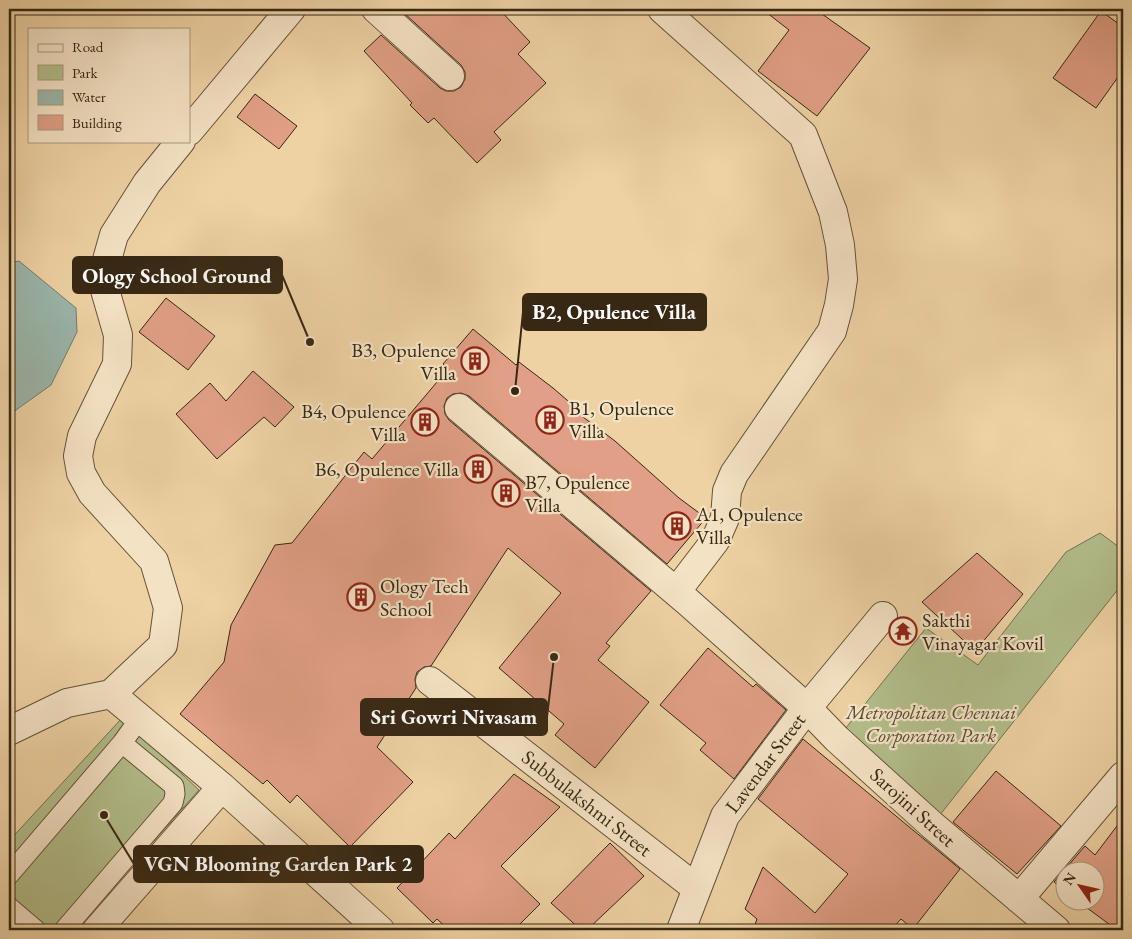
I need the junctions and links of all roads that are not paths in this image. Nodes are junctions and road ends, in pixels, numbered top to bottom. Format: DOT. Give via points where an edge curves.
graph roads {
  1 [pos="291,9"];
  2 [pos="376,9"];
  3 [pos="662,9"];
  4 [pos="450,76"];
  5 [pos="190,130"];
  6 [pos="180,142"];
  7 [pos="459,408"];
  8 [pos="668,586"];
  9 [pos="883,616"];
  10 [pos="430,682"];
  11 [pos="111,694"];
  12 [pos="807,708"];
  13 [pos="140,718"];
  14 [pos="9,731"];
  15 [pos="122,743"];
  16 [pos="1123,776"];
  17 [pos="222,787"];
  18 [pos="9,875"];
  19 [pos="696,888"];
  20 [pos="1019,899"];
  21 [pos="9,907"];
  22 [pos="36,930"];
  23 [pos="64,930"];
  24 [pos="97,930"];
  25 [pos="380,930"];
  26 [pos="681,930"];
  27 [pos="1056,930"];
  1 -- 5 [label="street"];
  2 -- 4 [label="street"];
  3 -- 8 [label="street" via="803,135 833,212 843,278 832,331 734,474 727,490 725,518 715,541"];
  6 -- 11 [label="street" via="114,234 105,267 105,290 118,335 117,364 82,436 78,456 81,473 92,493 154,561 168,608 163,645"];
  7 -- 8 [label="street, Sarojini Street"];
  8 -- 12 [label="street, Sarojini Street"];
  9 -- 12 [label="street, Lavendar Street"];
  10 -- 19 [label="street, Subbulakshmi Street"];
  11 -- 13 [label="street"];
  11 -- 14 [label="street" via="68,702"];
  12 -- 19 [label="street, Lavendar Street" via="725,816"];
  12 -- 20 [label="street, Sarojini Street" via="895,792"];
  13 -- 15 [label="lane"];
  13 -- 17 [label="street"];
  15 -- 18 [label="lane"];
  15 -- 23 [label="lane" via="174,786 173,803"];
  16 -- 20 [label="street"];
  17 -- 24 [label="street"];
  17 -- 25 [label="street"];
  19 -- 26 [label="street, Lavendar Street"];
  20 -- 27 [label="street, Sarojini Street"];
  21 -- 22 [label="lane"];
}
